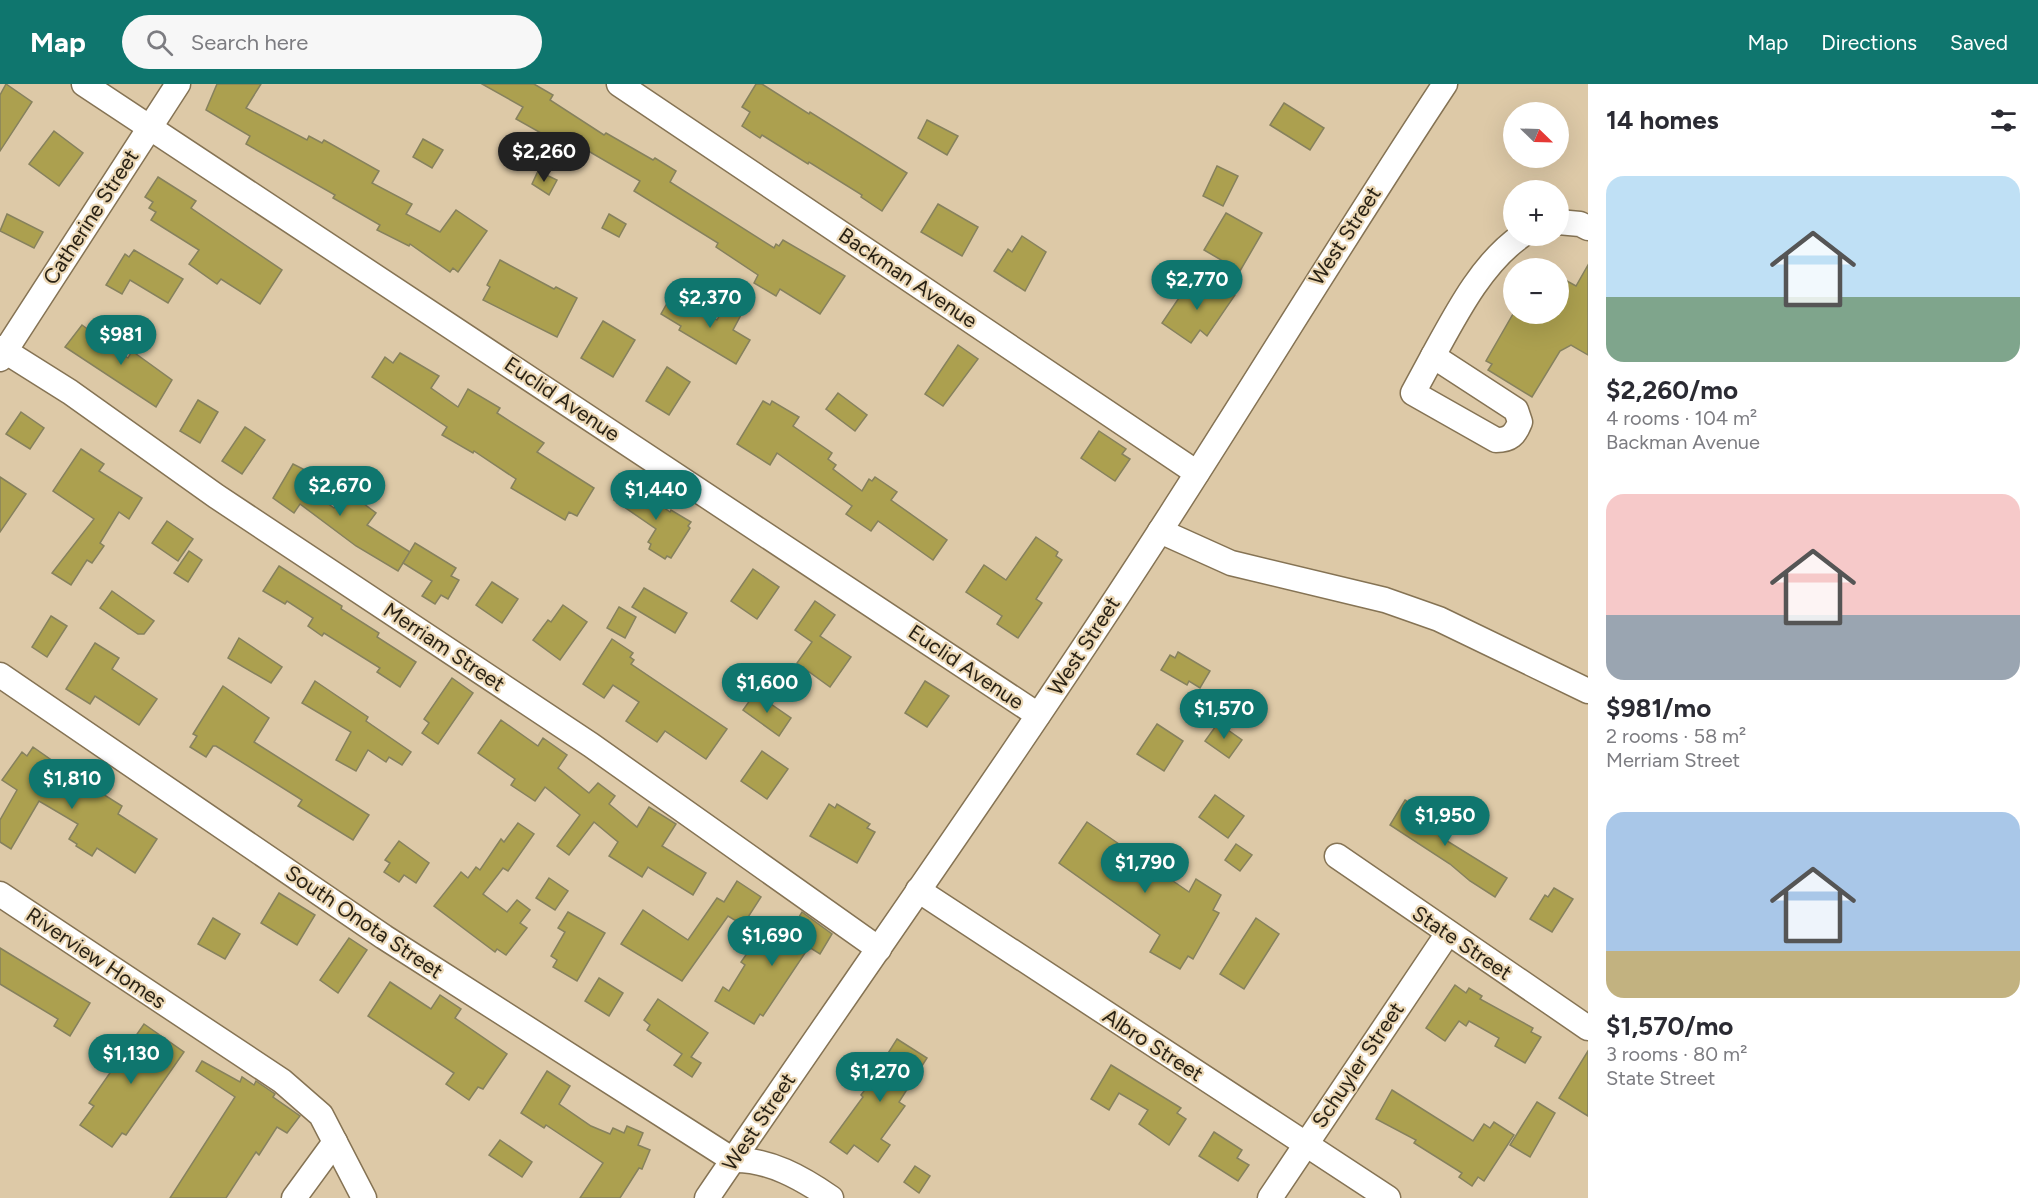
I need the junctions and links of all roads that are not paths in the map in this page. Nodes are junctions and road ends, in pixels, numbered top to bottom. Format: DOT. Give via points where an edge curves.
graph roads {
  1 [pos="84,84"];
  2 [pos="178,84"];
  3 [pos="619,84"];
  4 [pos="1445,84"];
  5 [pos="149,128"];
  6 [pos="1569,223"];
  7 [pos="1588,228"];
  8 [pos="1506,246"];
  9 [pos="2,353"];
  10 [pos="1433,356"];
  11 [pos="1197,472"];
  12 [pos="1160,531"];
  13 [pos="0,675"];
  14 [pos="1588,691"];
  15 [pos="1038,715"];
  16 [pos="1337,856"];
  17 [pos="918,890"];
  18 [pos="0,894"];
  19 [pos="1448,933"];
  20 [pos="879,949"];
  21 [pos="1588,1028"];
  22 [pos="335,1142"];
  23 [pos="1306,1144"];
  24 [pos="733,1160"];
  25 [pos="294,1198"];
  26 [pos="364,1198"];
  27 [pos="707,1198"];
  28 [pos="831,1198"];
  29 [pos="1270,1198"];
  30 [pos="1388,1198"];
  1 -- 5 [label="street, Euclid Avenue"];
  2 -- 5 [label="street, Catherine Street"];
  3 -- 11 [label="street, Backman Avenue"];
  4 -- 11 [label="street, West Street"];
  5 -- 9 [label="street, Catherine Street"];
  5 -- 15 [label="street, Euclid Avenue"];
  6 -- 7 [label="street"];
  8 -- 10 [label="street" via="1473,289"];
  9 -- 20 [label="street, Merriam Street" via="70,392 216,496 591,745"];
  11 -- 12 [label="street, West Street"];
  12 -- 14 [label="street" via="1231,563 1385,600 1439,619"];
  12 -- 15 [label="street, West Street"];
  13 -- 24 [label="street, South Onota Street" via="384,937"];
  15 -- 17 [label="street, West Street"];
  16 -- 19 [label="street, State Street"];
  17 -- 20 [label="street, West Street"];
  17 -- 23 [label="street, Albro Street"];
  18 -- 22 [label="street, Riverview Homes" via="282,1081 321,1114"];
  19 -- 21 [label="street, State Street"];
  19 -- 23 [label="street, Schuyler Street"];
  20 -- 24 [label="street, West Street"];
  22 -- 25 [label="street"];
  22 -- 26 [label="street, Riverview Homes"];
  23 -- 29 [label="street, Schuyler Street"];
  23 -- 30 [label="street, Albro Street"];
  24 -- 27 [label="street, West Street"];
  24 -- 28 [label="street" via="755,1159 808,1182"];
}
